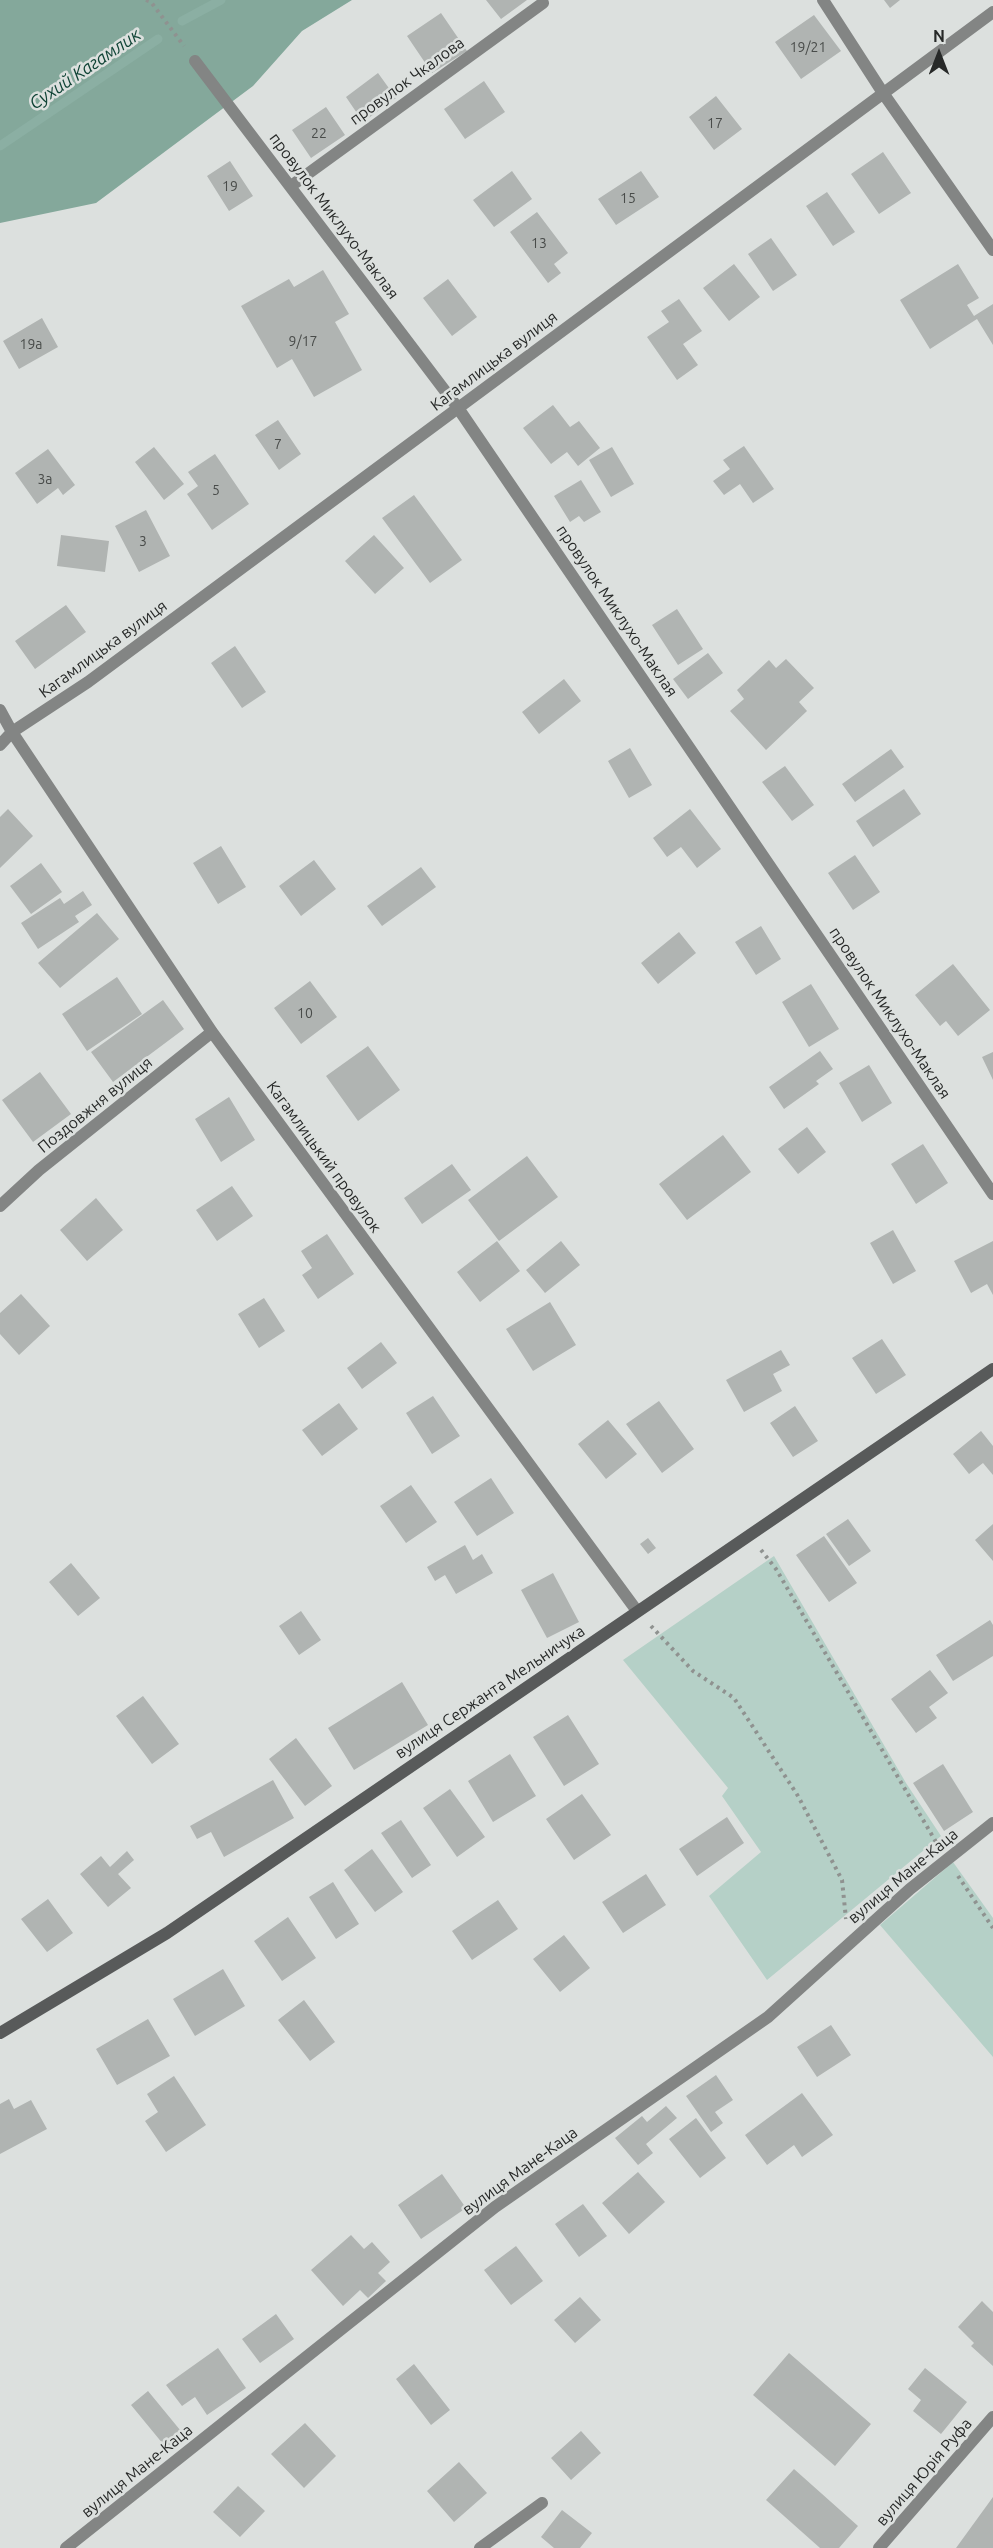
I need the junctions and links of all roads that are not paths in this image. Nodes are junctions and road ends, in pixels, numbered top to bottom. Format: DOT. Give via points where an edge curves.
graph roads {
  1 [pos="823,0"];
  2 [pos="543,3"];
  3 [pos="993,12"];
  4 [pos="195,61"];
  5 [pos="883,93"];
  6 [pos="291,186"];
  7 [pos="993,250"];
  8 [pos="458,408"];
  9 [pos="0,710"];
  10 [pos="12,732"];
  11 [pos="0,745"];
  12 [pos="212,1032"];
  13 [pos="993,1194"];
  14 [pos="0,1206"];
  15 [pos="993,1369"];
  16 [pos="638,1611"];
  17 [pos="993,1823"];
  18 [pos="0,2033"];
  19 [pos="993,2417"];
  20 [pos="542,2504"];
  21 [pos="66,2548"];
  22 [pos="480,2548"];
  23 [pos="879,2548"];
  1 -- 5 [label="street"];
  2 -- 6 [label="street, провулок Чкалова"];
  3 -- 5 [label="street, Кагамлицька вулиця"];
  4 -- 6 [label="street, провулок Миклухо-Маклая"];
  5 -- 7 [label="street"];
  5 -- 8 [label="street, Кагамлицька вулиця"];
  6 -- 8 [label="street, провулок Миклухо-Маклая"];
  8 -- 10 [label="street, Кагамлицька вулиця" via="88,682"];
  8 -- 13 [label="street, провулок Миклухо-Маклая"];
  9 -- 10 [label="street, Кагамлицький провулок"];
  10 -- 11 [label="street, Кагамлицька вулиця"];
  10 -- 12 [label="street, Кагамлицький провулок"];
  12 -- 14 [label="street, Поздовжня вулиця" via="39,1170"];
  12 -- 16 [label="street, Кагамлицький провулок"];
  15 -- 16 [label="street, вулиця Сержанта Мельничука"];
  16 -- 18 [label="street, вулиця Сержанта Мельничука" via="166,1933"];
  17 -- 21 [label="street, вулиця Мане-Каца" via="768,2017 495,2207"];
  19 -- 23 [label="street, вулиця Юрія Руфа"];
  20 -- 22 [label="street"];
}
